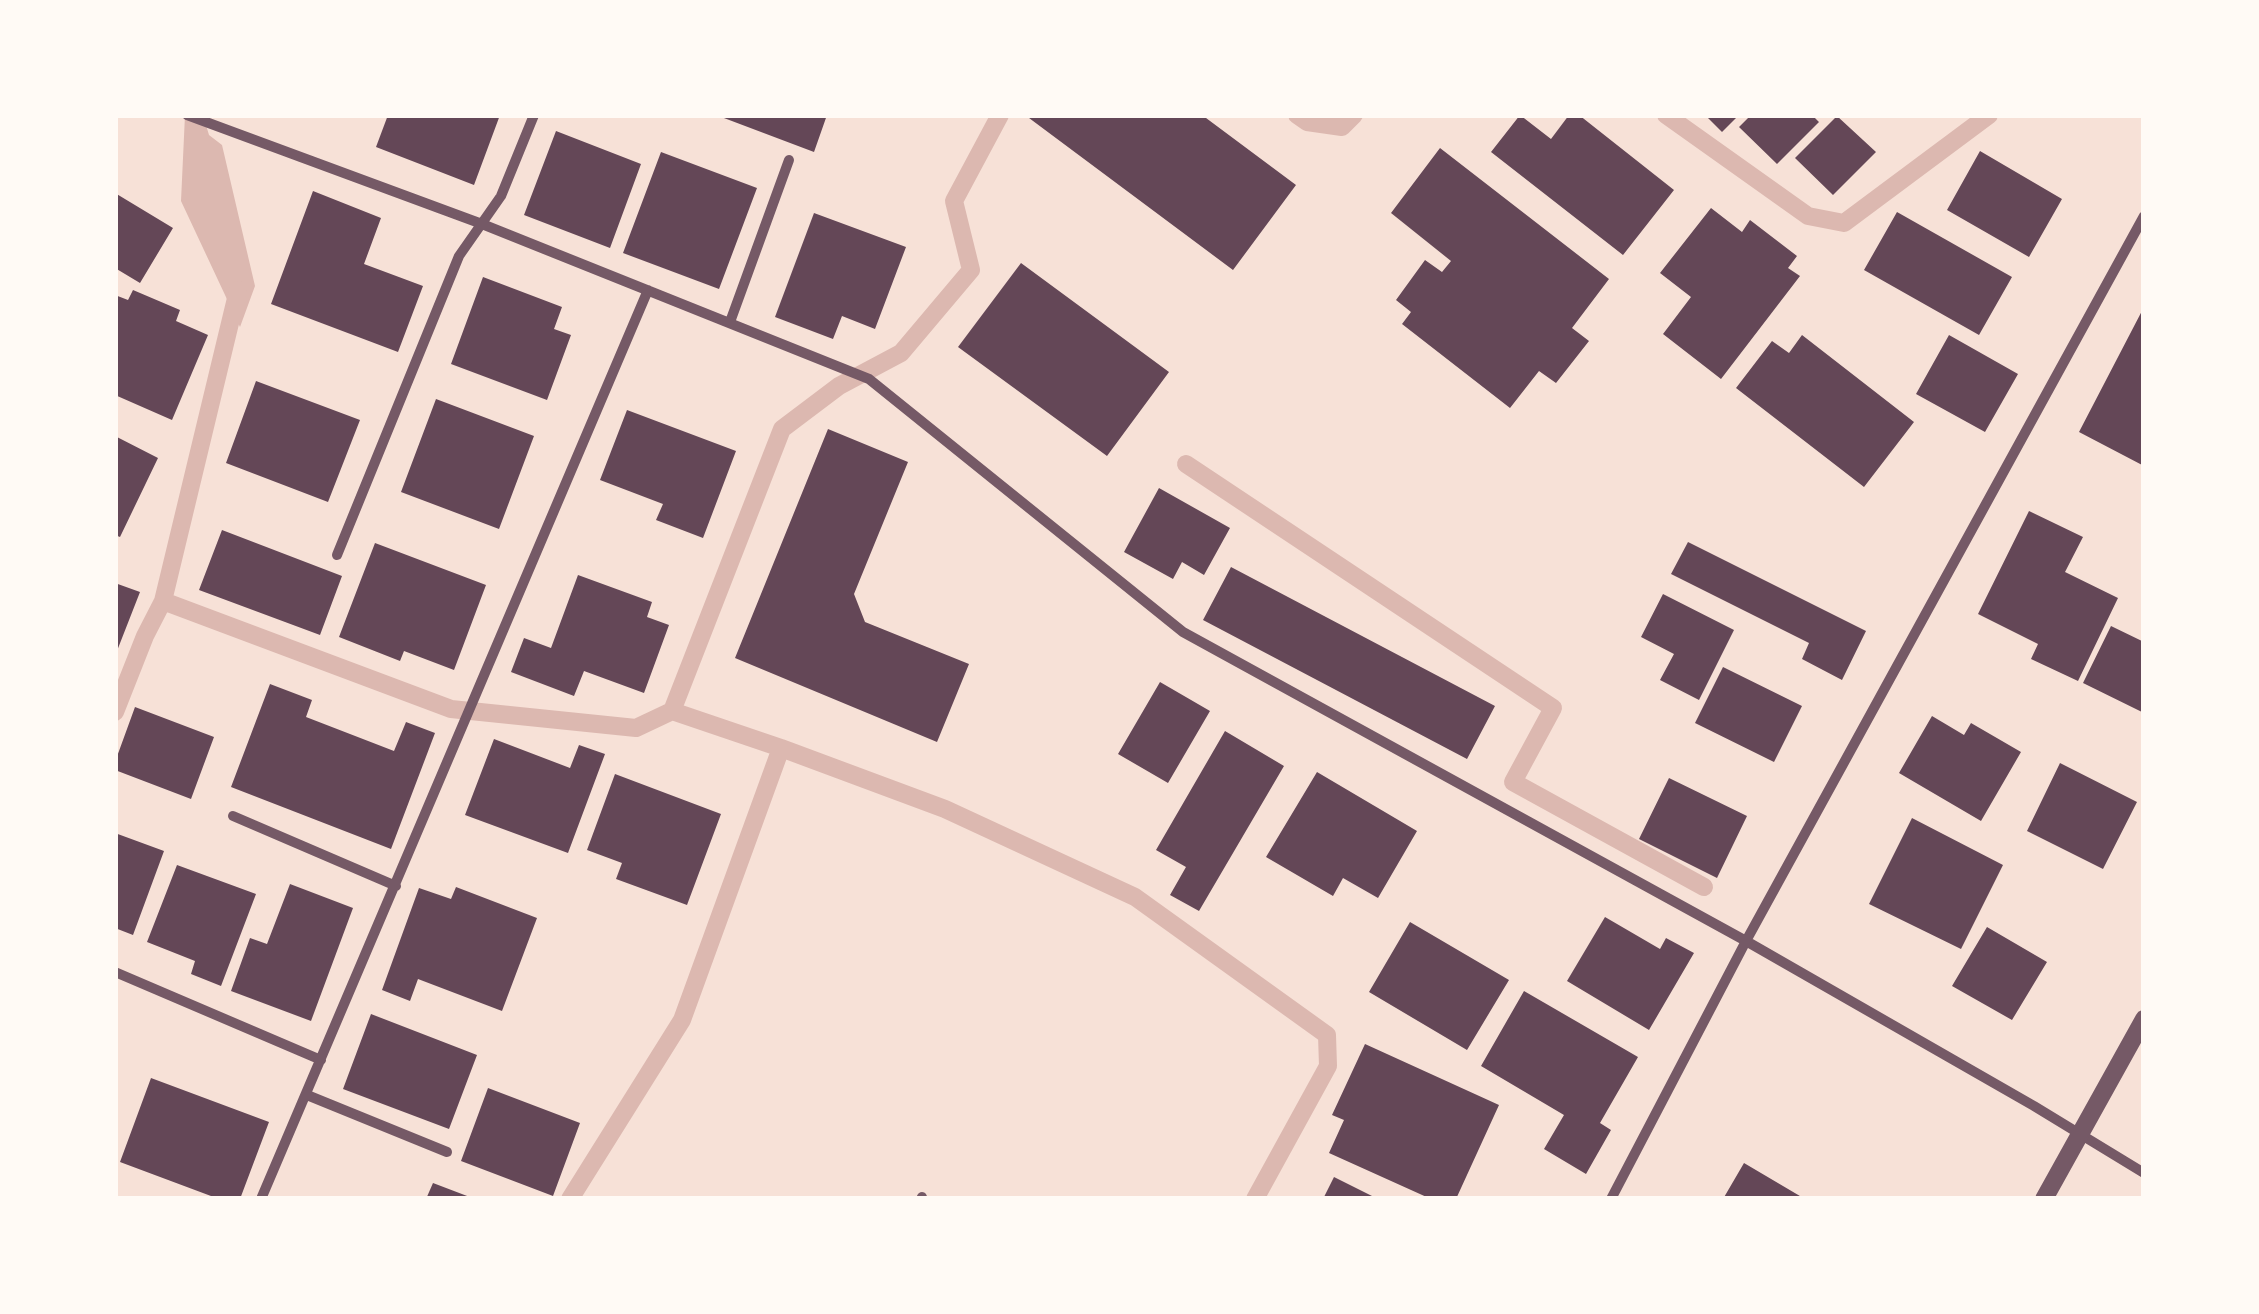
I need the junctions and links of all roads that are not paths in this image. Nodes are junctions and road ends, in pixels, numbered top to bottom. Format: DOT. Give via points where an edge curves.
graph roads {
  1 [pos="187,115"];
  2 [pos="534,115"];
  3 [pos="789,160"];
  4 [pos="2144,216"];
  5 [pos="482,224"];
  6 [pos="648,290"];
  7 [pos="730,322"];
  8 [pos="337,554"];
  9 [pos="232,816"];
  10 [pos="396,886"];
  11 [pos="1746,940"];
  12 [pos="115,972"];
  13 [pos="2144,1019"];
  14 [pos="322,1060"];
  15 [pos="306,1095"];
  16 [pos="2081,1136"];
  17 [pos="448,1152"];
  18 [pos="2144,1173"];
  19 [pos="261,1199"];
  20 [pos="1611,1199"];
  21 [pos="2044,1199"];
  1 -- 5 [label="street"];
  2 -- 5 [label="street" via="501,196"];
  3 -- 7 [label="street"];
  4 -- 11 [label="street"];
  5 -- 6 [label="street"];
  5 -- 8 [label="street" via="459,256"];
  6 -- 7 [label="street"];
  6 -- 10 [label="street"];
  7 -- 11 [label="street" via="868,379 1182,632"];
  9 -- 10 [label="street"];
  10 -- 14 [label="street"];
  11 -- 16 [label="street"];
  11 -- 20 [label="street"];
  12 -- 14 [label="street"];
  13 -- 16 [label="street"];
  14 -- 15 [label="street"];
  15 -- 17 [label="street"];
  15 -- 19 [label="street"];
  16 -- 18 [label="street"];
  16 -- 21 [label="street"];
}
